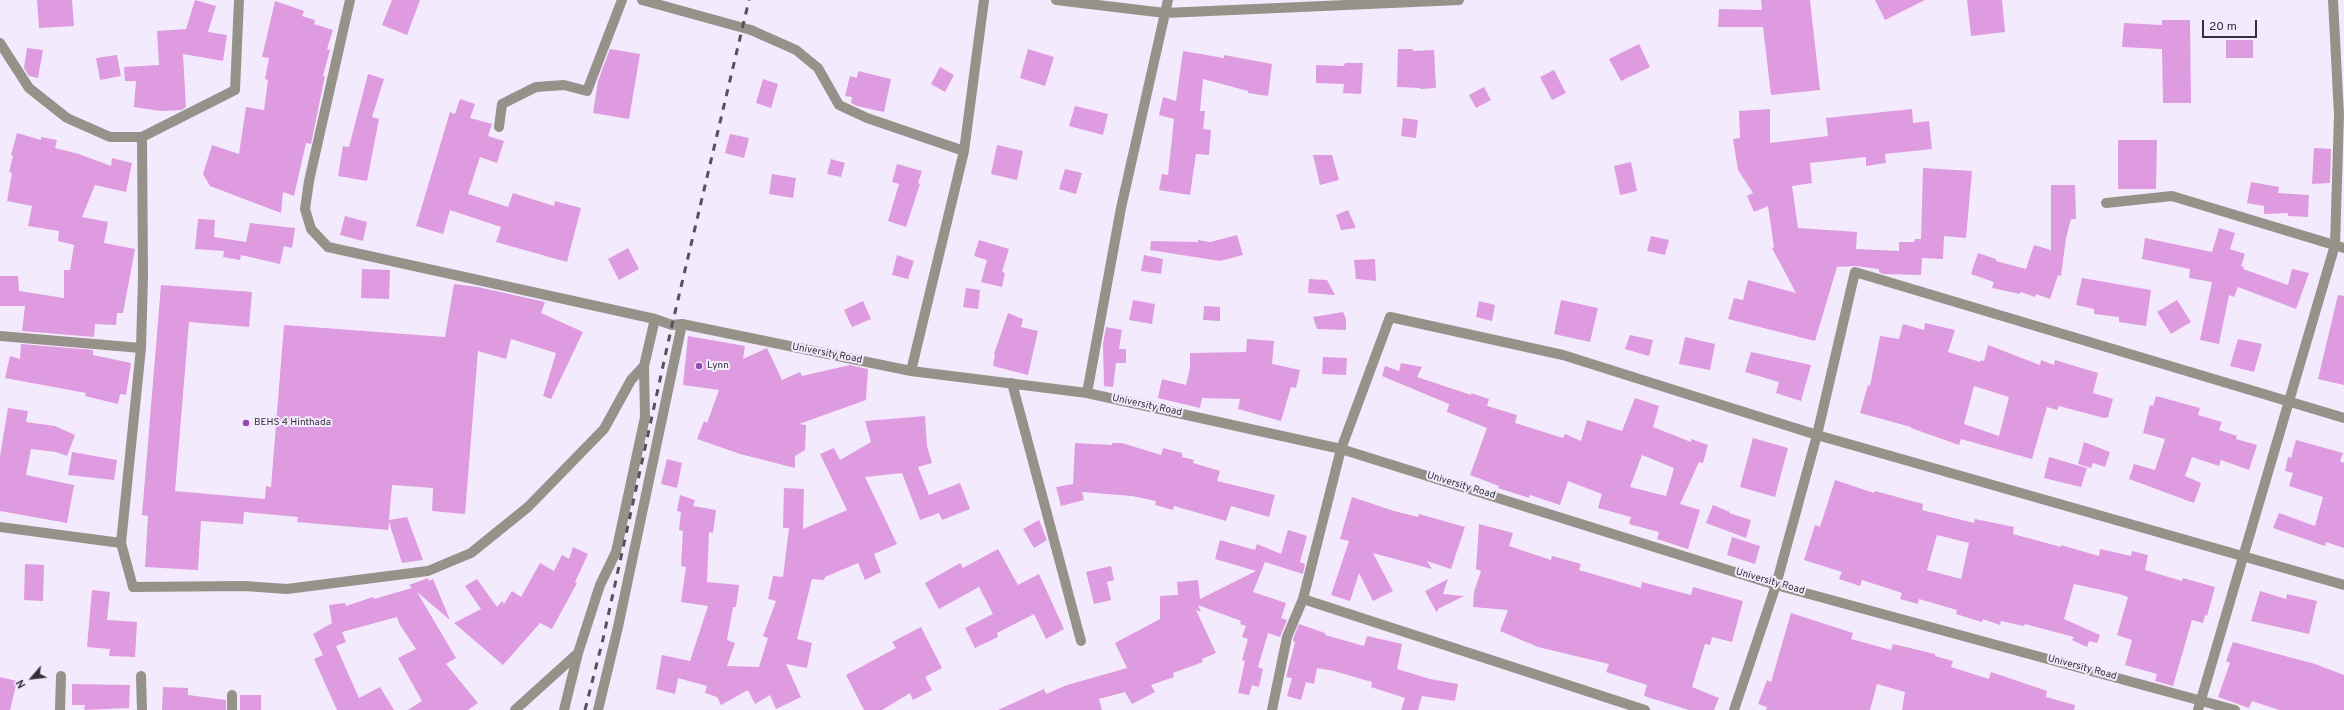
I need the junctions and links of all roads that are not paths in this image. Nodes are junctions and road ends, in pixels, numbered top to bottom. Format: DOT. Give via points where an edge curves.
graph roads {
  1 [pos="240,0"];
  2 [pos="350,0"];
  3 [pos="622,0"];
  4 [pos="642,0"];
  5 [pos="984,0"];
  6 [pos="1056,0"];
  7 [pos="1168,0"];
  8 [pos="1459,0"];
  9 [pos="2333,0"];
  10 [pos="1165,13"];
  11 [pos="0,43"];
  12 [pos="499,127"];
  13 [pos="142,137"];
  14 [pos="964,151"];
  15 [pos="2106,203"];
  16 [pos="2340,246"];
  17 [pos="655,319"];
  18 [pos="677,325"];
  19 [pos="0,336"];
  20 [pos="141,348"];
  21 [pos="644,366"];
  22 [pos="911,371"];
  23 [pos="1012,383"];
  24 [pos="1087,393"];
  25 [pos="2290,402"];
  26 [pos="2344,418"];
  27 [pos="1816,435"];
  28 [pos="1341,449"];
  29 [pos="0,527"];
  30 [pos="120,543"];
  31 [pos="2244,555"];
  32 [pos="1776,584"];
  33 [pos="2344,586"];
  34 [pos="1303,599"];
  35 [pos="1081,642"];
  36 [pos="578,654"];
  37 [pos="61,676"];
  38 [pos="141,676"];
  39 [pos="232,695"];
  40 [pos="2201,700"];
  41 [pos="60,710"];
  42 [pos="142,710"];
  43 [pos="232,710"];
  44 [pos="516,710"];
  45 [pos="564,710"];
  46 [pos="598,710"];
  47 [pos="1272,710"];
  48 [pos="1645,710"];
  49 [pos="1734,710"];
  50 [pos="2198,710"];
  51 [pos="2236,710"];
  1 -- 13 [label="street" via="235,90"];
  2 -- 17 [label="street, University Road" via="305,209 312,229 328,247"];
  3 -- 12 [label="street" via="587,91 564,85 536,87 502,104"];
  4 -- 14 [label="street" via="751,30 796,50 818,68 839,105 867,118"];
  5 -- 14 [label="street"];
  6 -- 10 [label="street"];
  7 -- 10 [label="street"];
  8 -- 10 [label="street"];
  9 -- 16 [label="street" via="2339,115"];
  10 -- 24 [label="street" via="1121,208"];
  11 -- 13 [label="street" via="29,88 67,118 110,137"];
  13 -- 20 [label="street"];
  14 -- 22 [label="street"];
  15 -- 16 [label="street" via="2172,196"];
  16 -- 25 [label="street"];
  17 -- 18 [label="street, University Road"];
  17 -- 21 [label="street"];
  18 -- 22 [label="street, University Road"];
  18 -- 46 [label="street" via="618,627"];
  19 -- 20 [label="street"];
  20 -- 30 [label="street"];
  21 -- 30 [label="street" via="631,380 604,429 528,507 470,553 428,571 287,588 133,587"];
  21 -- 36 [label="street" via="645,417 616,552 600,585"];
  22 -- 23 [label="street, University Road"];
  23 -- 24 [label="street, University Road"];
  23 -- 35 [label="street"];
  24 -- 28 [label="street, University Road"];
  25 -- 26 [label="street"];
  25 -- 27 [label="street" via="1856,272"];
  25 -- 31 [label="street"];
  27 -- 28 [label="street" via="1563,355 1390,317"];
  27 -- 31 [label="street"];
  27 -- 32 [label="street"];
  28 -- 32 [label="street, University Road"];
  28 -- 34 [label="street"];
  29 -- 30 [label="street"];
  31 -- 33 [label="street"];
  31 -- 40 [label="street"];
  32 -- 40 [label="street, University Road"];
  32 -- 49 [label="street"];
  34 -- 47 [label="street" via="1287,637"];
  34 -- 48 [label="street"];
  36 -- 44 [label="street"];
  36 -- 45 [label="street"];
  37 -- 41 [label="street"];
  38 -- 42 [label="street"];
  39 -- 43 [label="street"];
  40 -- 50 [label="street"];
  40 -- 51 [label="street, University Road"];
}
